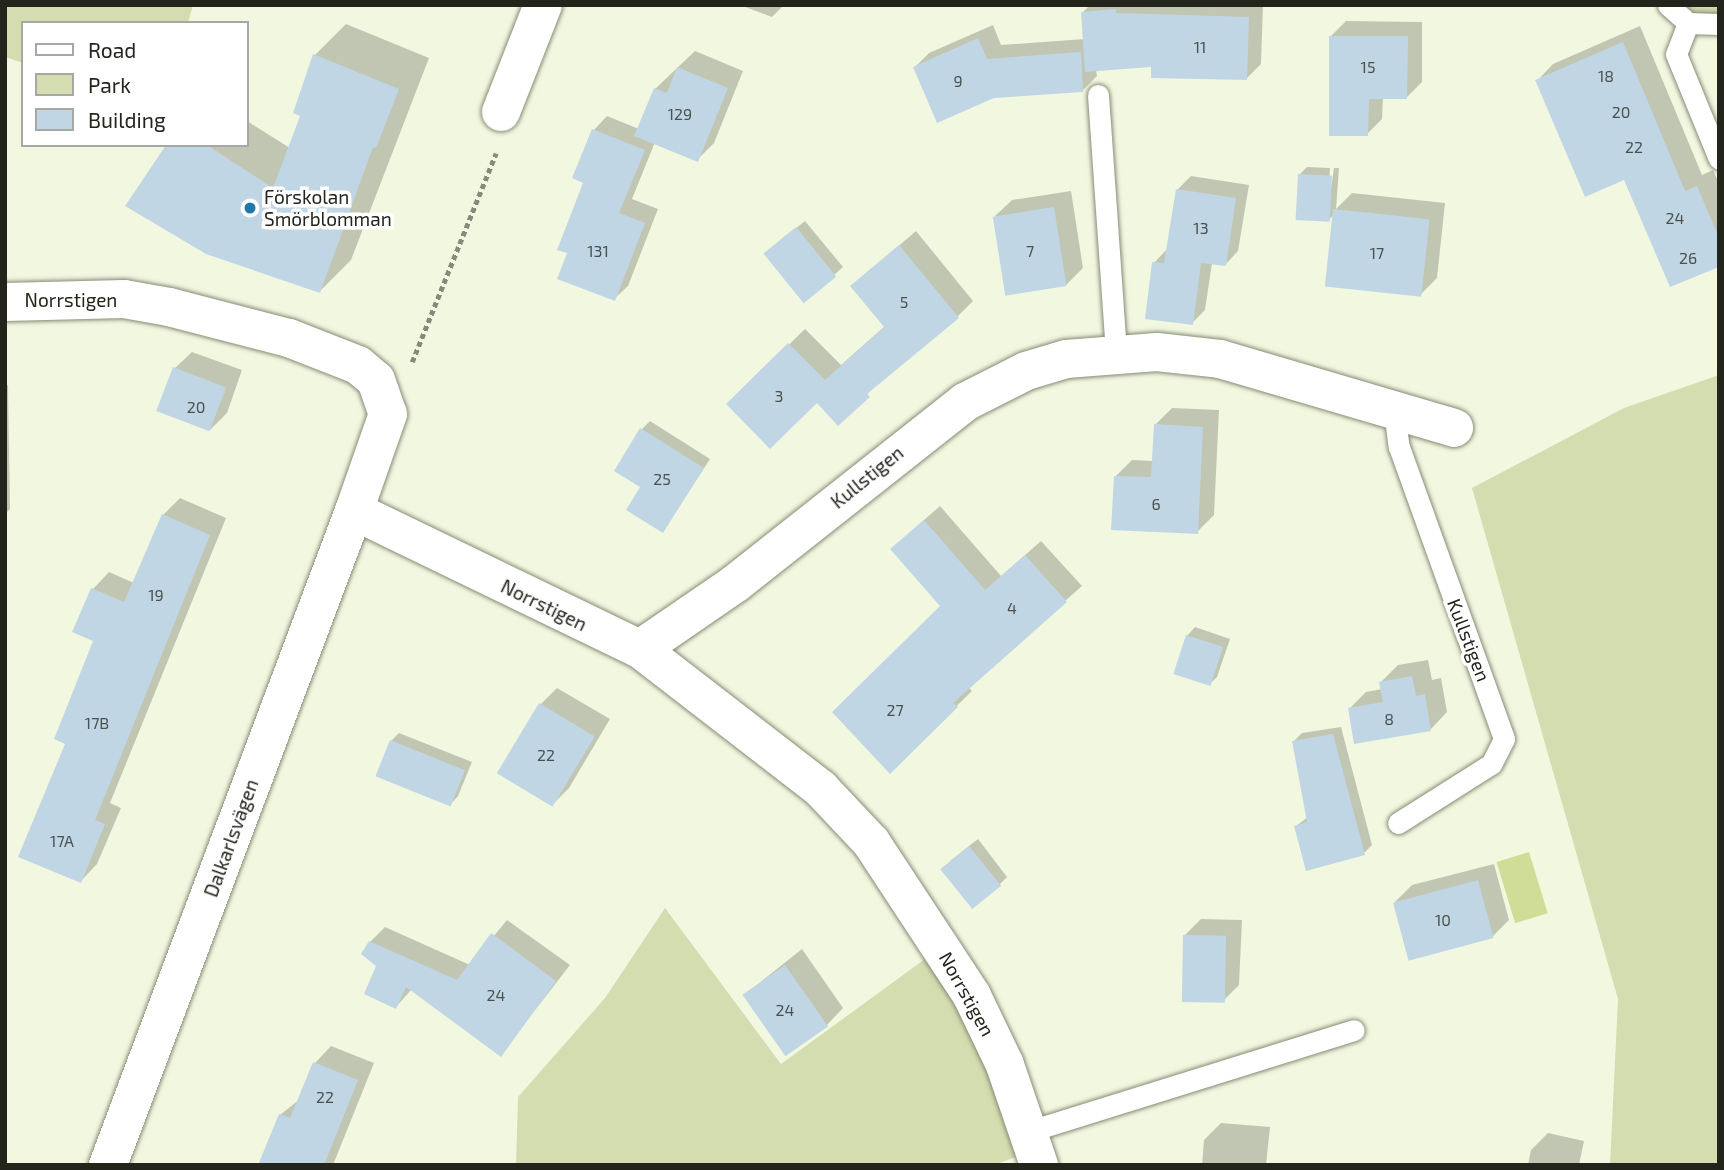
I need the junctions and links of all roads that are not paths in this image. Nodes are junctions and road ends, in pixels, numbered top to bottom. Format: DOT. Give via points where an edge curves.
graph roads {
  1 [pos="543,5"];
  2 [pos="1668,5"];
  3 [pos="1688,23"];
  4 [pos="1719,24"];
  5 [pos="1098,95"];
  6 [pos="501,112"];
  7 [pos="1719,159"];
  8 [pos="5,302"];
  9 [pos="1116,355"];
  10 [pos="1394,409"];
  11 [pos="1454,428"];
  12 [pos="354,511"];
  13 [pos="640,649"];
  14 [pos="1398,823"];
  15 [pos="1354,1030"];
  16 [pos="1034,1148"];
  17 [pos="107,1165"];
  1 -- 6 [label="street"];
  2 -- 3 [label="lane"];
  3 -- 4 [label="lane"];
  3 -- 7 [label="lane" via="1676,54"];
  5 -- 9 [label="lane"];
  8 -- 12 [label="street, Norrstigen" via="124,299 289,338 358,365 376,380 388,414"];
  9 -- 10 [label="street, Kullstigen" via="1157,352 1220,359"];
  9 -- 13 [label="street, Kullstigen" via="1066,359 1026,371 965,402 736,583"];
  10 -- 11 [label="street, Kullstigen"];
  10 -- 14 [label="lane, Kullstigen" via="1399,447 1504,739 1491,764"];
  12 -- 13 [label="street, Norrstigen"];
  12 -- 17 [label="street, Dalkarlsvägen"];
  13 -- 16 [label="street, Norrstigen" via="821,789 872,842 972,996"];
  15 -- 16 [label="lane, Norrstigen"];
}
